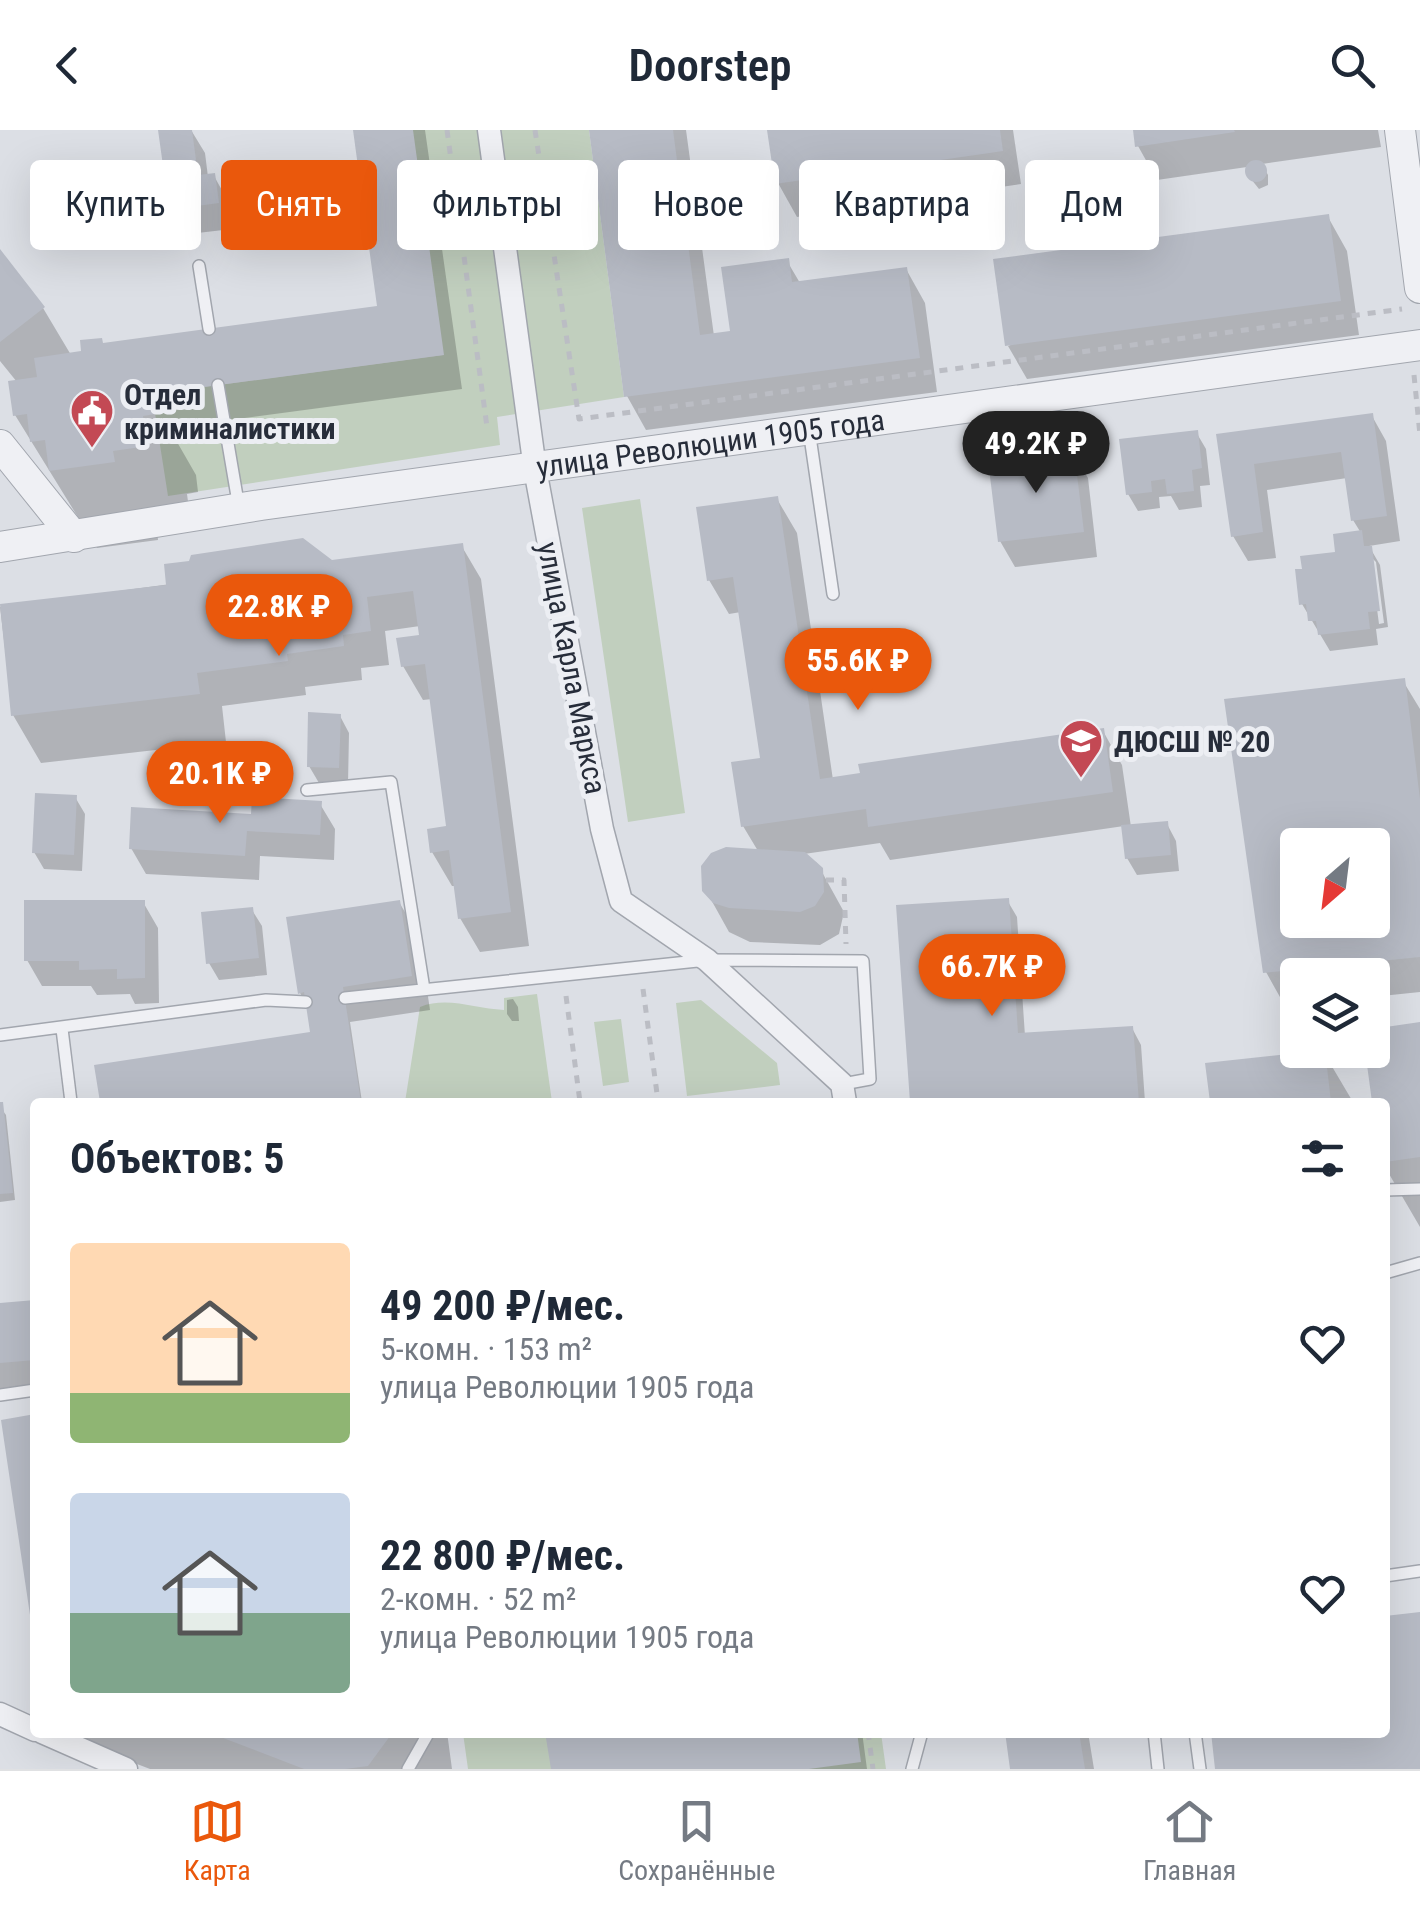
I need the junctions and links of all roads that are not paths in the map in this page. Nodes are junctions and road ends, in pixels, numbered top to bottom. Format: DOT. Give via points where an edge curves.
graph roads {
  1 [pos="489,130"];
  2 [pos="1400,130"];
  3 [pos="198,266"];
  4 [pos="1420,288"];
  5 [pos="209,329"];
  6 [pos="1420,345"];
  7 [pos="218,385"];
  8 [pos="809,430"];
  9 [pos="0,445"];
  10 [pos="535,469"];
  11 [pos="238,508"];
  12 [pos="74,537"];
  13 [pos="0,547"];
  14 [pos="833,594"];
  15 [pos="306,790"];
  16 [pos="707,960"];
  17 [pos="424,989"];
  18 [pos="345,998"];
  19 [pos="306,1002"];
  20 [pos="62,1030"];
  21 [pos="0,1035"];
  22 [pos="844,1093"];
  23 [pos="70,1098"];
  24 [pos="1390,1190"];
  25 [pos="1420,1190"];
  26 [pos="1420,1263"];
  27 [pos="1390,1272"];
  28 [pos="30,1391"];
  29 [pos="0,1395"];
  30 [pos="1420,1571"];
  31 [pos="1390,1575"];
  32 [pos="0,1714"];
  33 [pos="30,1727"];
  34 [pos="54,1738"];
  35 [pos="426,1738"];
  36 [pos="920,1738"];
  37 [pos="1155,1738"];
  38 [pos="1196,1738"];
  39 [pos="126,1769"];
  40 [pos="408,1769"];
  41 [pos="912,1769"];
  42 [pos="1158,1769"];
  43 [pos="1200,1769"];
  1 -- 10 [label="street, улица Карла Маркса"];
  2 -- 4 [label="street"];
  3 -- 5 [label="lane"];
  6 -- 8 [label="street, улица Революции 1905 года"];
  7 -- 11 [label="lane"];
  8 -- 10 [label="street, улица Революции 1905 года"];
  8 -- 14 [label="lane"];
  9 -- 12 [label="street"];
  10 -- 11 [label="street, улица Революции 1905 года"];
  10 -- 16 [label="street, улица Карла Маркса" via="621,901"];
  11 -- 12 [label="street, улица Революции 1905 года"];
  12 -- 13 [label="street, улица Революции 1905 года"];
  15 -- 17 [label="lane" via="392,782"];
  16 -- 17 [label="lane"];
  16 -- 22 [label="street, улица Карла Маркса"];
  16 -- 22 [label="lane" via="863,961 870,1079"];
  17 -- 18 [label="lane"];
  19 -- 20 [label="lane" via="266,1000"];
  20 -- 21 [label="lane"];
  20 -- 23 [label="lane"];
  24 -- 25 [label="lane"];
  26 -- 27 [label="lane"];
  28 -- 29 [label="lane"];
  30 -- 31 [label="lane"];
  32 -- 33 [label="street"];
  34 -- 39 [label="street"];
  35 -- 40 [label="lane"];
  36 -- 41 [label="lane"];
  37 -- 42 [label="lane"];
  38 -- 43 [label="lane"];
}
